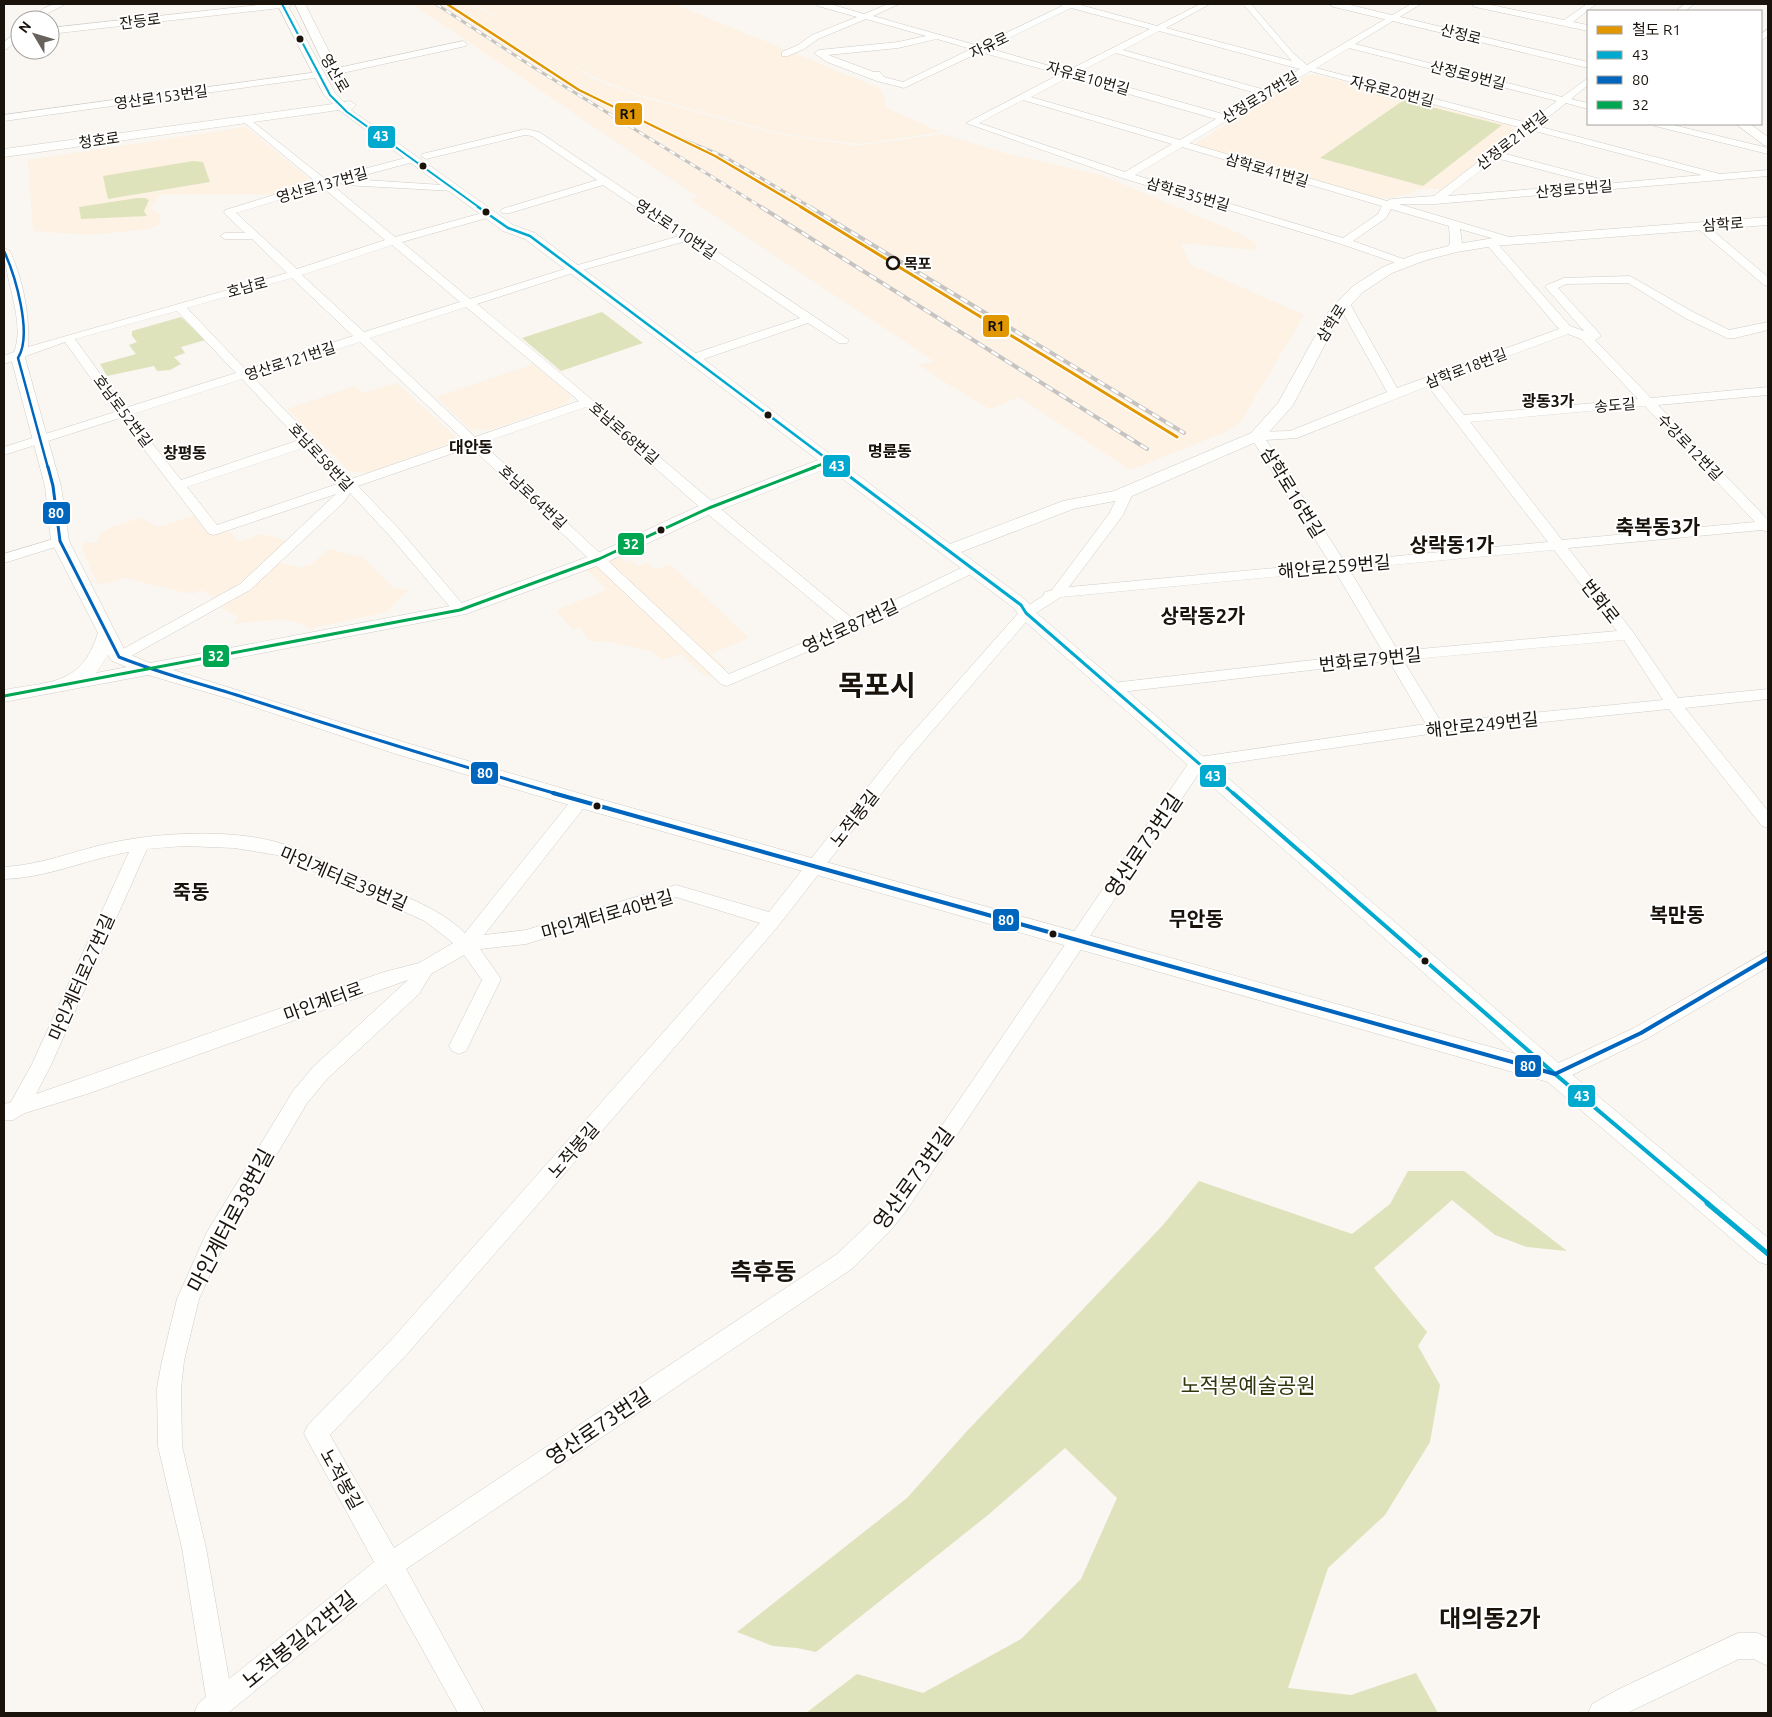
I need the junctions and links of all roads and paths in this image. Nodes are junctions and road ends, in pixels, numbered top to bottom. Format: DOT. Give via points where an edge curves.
graph roads {
  1 [pos="62,4"];
  2 [pos="285,4"];
  3 [pos="300,4"];
  4 [pos="821,4"];
  5 [pos="895,4"];
  6 [pos="1069,4"];
  7 [pos="1206,4"];
  8 [pos="1247,4"];
  9 [pos="1334,4"];
  10 [pos="1416,4"];
  11 [pos="1474,4"];
  12 [pos="1592,4"];
  13 [pos="1491,5"];
  14 [pos="47,10"];
  15 [pos="866,16"];
  16 [pos="1393,18"];
  17 [pos="1565,24"];
  18 [pos="1158,28"];
  19 [pos="1587,28"];
  20 [pos="60,30"];
  21 [pos="939,36"];
  22 [pos="462,44"];
  23 [pos="1347,45"];
  24 [pos="801,47"];
  25 [pos="983,48"];
  26 [pos="1114,50"];
  27 [pos="819,53"];
  28 [pos="785,54"];
  29 [pos="1587,66"];
  30 [pos="1307,69"];
  31 [pos="333,72"];
  32 [pos="1070,73"];
  33 [pos="318,75"];
  34 [pos="1587,82"];
  35 [pos="1267,93"];
  36 [pos="1022,97"];
  37 [pos="345,98"];
  38 [pos="1564,100"];
  39 [pos="301,101"];
  40 [pos="1587,106"];
  41 [pos="283,112"];
  42 [pos="4,118"];
  43 [pos="1225,118"];
  44 [pos="248,121"];
  45 [pos="362,123"];
  46 [pos="1662,125"];
  47 [pos="1743,125"];
  48 [pos="1530,126"];
  49 [pos="194,127"];
  50 [pos="1768,142"];
  51 [pos="1180,145"];
  52 [pos="1768,151"];
  53 [pos="4,153"];
  54 [pos="1494,154"];
  55 [pos="419,158"];
  56 [pos="1768,173"];
  57 [pos="1126,176"];
  58 [pos="1720,177"];
  59 [pos="605,181"];
  60 [pos="324,183"];
  61 [pos="1612,185"];
  62 [pos="454,188"];
  63 [pos="1436,200"];
  64 [pos="1384,205"];
  65 [pos="230,210"];
  66 [pos="506,211"];
  67 [pos="490,214"];
  68 [pos="1768,221"];
  69 [pos="1451,222"];
  70 [pos="1701,226"];
  71 [pos="225,236"];
  72 [pos="255,236"];
  73 [pos="530,236"];
  74 [pos="689,237"];
  75 [pos="1512,241"];
  76 [pos="394,242"];
  77 [pos="1345,242"];
  78 [pos="1492,244"];
  79 [pos="1452,250"];
  80 [pos="4,252"];
  81 [pos="1405,263"];
  82 [pos="575,269"];
  83 [pos="294,274"];
  84 [pos="1768,283"];
  85 [pos="1343,302"];
  86 [pos="470,304"];
  87 [pos="179,306"];
  88 [pos="809,319"];
  89 [pos="1768,326"];
  90 [pos="1567,330"];
  91 [pos="70,338"];
  92 [pos="364,338"];
  93 [pos="843,340"];
  94 [pos="12,358"];
  95 [pos="694,358"];
  96 [pos="1606,358"];
  97 [pos="246,376"];
  98 [pos="1431,381"];
  99 [pos="1768,391"];
  100 [pos="1394,394"];
  101 [pos="588,402"];
  102 [pos="1648,402"];
  103 [pos="123,414"];
  104 [pos="1462,420"];
  105 [pos="1257,436"];
  106 [pos="42,440"];
  107 [pos="307,442"];
  108 [pos="476,442"];
  109 [pos="4,451"];
  110 [pos="830,461"];
  111 [pos="179,485"];
  112 [pos="348,485"];
  113 [pos="1127,491"];
  114 [pos="709,508"];
  115 [pos="1767,526"];
  116 [pos="60,541"];
  117 [pos="1559,546"];
  118 [pos="949,550"];
  119 [pos="4,558"];
  120 [pos="599,559"];
  121 [pos="1339,565"];
  122 [pos="972,568"];
  123 [pos="1057,593"];
  124 [pos="1024,609"];
  125 [pos="460,610"];
  126 [pos="853,627"];
  127 [pos="106,633"];
  128 [pos="1628,635"];
  129 [pos="1394,656"];
  130 [pos="119,657"];
  131 [pos="146,668"];
  132 [pos="727,681"];
  133 [pos="65,684"];
  134 [pos="1112,688"];
  135 [pos="1768,694"];
  136 [pos="4,696"];
  137 [pos="1673,703"];
  138 [pos="1436,728"];
  139 [pos="1198,762"];
  140 [pos="580,801"];
  141 [pos="1768,822"];
  142 [pos="141,844"];
  143 [pos="815,867"];
  144 [pos="4,873"];
  145 [pos="773,920"];
  146 [pos="1078,941"];
  147 [pos="467,944"];
  148 [pos="1768,958"];
  149 [pos="424,968"];
  150 [pos="459,1046"];
  151 [pos="1554,1074"];
  152 [pos="8,1114"];
  153 [pos="1768,1254"];
  154 [pos="390,1565"];
  155 [pos="1768,1653"];
  156 [pos="214,1708"];
  157 [pos="472,1713"];
  158 [pos="1601,1713"];
  1 -- 14 [label="street"];
  2 -- 20 [label="street, 잔등로"];
  2 -- 33 [label="street, 영산로"];
  3 -- 31 [label="street, 영산로"];
  4 -- 15 [label="street, 자유로10번길"];
  5 -- 15 [label="street"];
  6 -- 18 [label="street, 자유로20번길"];
  6 -- 25 [label="street, 자유로"];
  7 -- 18 [label="street"];
  8 -- 30 [label="street" via="1290,55"];
  9 -- 16 [label="street, 산정로"];
  10 -- 16 [label="street, 산정로37번길"];
  11 -- 13 [label="street"];
  12 -- 17 [label="street"];
  13 -- 17 [label="street"];
  15 -- 21 [label="street, 자유로10번길"];
  15 -- 24 [label="street" via="815,37"];
  16 -- 23 [label="street, 산정로37번길"];
  16 -- 29 [label="street, 산정로"];
  17 -- 19 [label="street"];
  18 -- 26 [label="street"];
  18 -- 30 [label="street, 자유로20번길"];
  21 -- 25 [label="street, 자유로10번길"];
  21 -- 27 [label="street" via="898,45"];
  22 -- 31 [label="street"];
  23 -- 30 [label="street, 산정로37번길"];
  23 -- 38 [label="street, 산정로9번길"];
  24 -- 27 [label="street"];
  24 -- 28 [label="street"];
  25 -- 27 [label="street, 자유로" via="904,85 888,82"];
  25 -- 32 [label="street, 자유로10번길"];
  26 -- 32 [label="street"];
  26 -- 35 [label="street"];
  30 -- 35 [label="street, 산정로37번길"];
  30 -- 48 [label="street, 자유로20번길"];
  31 -- 37 [label="street, 영산로"];
  32 -- 36 [label="street"];
  32 -- 43 [label="street, 자유로10번길"];
  33 -- 37 [label="street, 영산로" via="322,90"];
  33 -- 42 [label="street, 영산로153번길"];
  34 -- 38 [label="street, 산정로21번길"];
  35 -- 43 [label="street, 산정로37번길"];
  36 -- 51 [label="street, 삼학로41번길"];
  36 -- 57 [label="street, 삼학로35번길" via="971,123"];
  37 -- 41 [label="street, 청호로"];
  37 -- 45 [label="street, 영산로"];
  37 -- 55 [label="street, 영산로"];
  38 -- 40 [label="street, 산정로9번길"];
  38 -- 48 [label="street, 산정로21번길"];
  39 -- 41 [label="street"];
  41 -- 44 [label="street, 청호로"];
  41 -- 45 [label="street"];
  41 -- 49 [label="street, 청호로" via="225,118"];
  43 -- 51 [label="street, 산정로37번길"];
  44 -- 49 [label="street, 청호로"];
  44 -- 60 [label="street, 호남로68번길"];
  45 -- 55 [label="street, 영산로"];
  46 -- 52 [label="street"];
  47 -- 50 [label="street"];
  48 -- 54 [label="street, 산정로21번길"];
  48 -- 58 [label="street, 자유로20번길"];
  49 -- 53 [label="street, 청호로"];
  51 -- 57 [label="street, 산정로37번길"];
  51 -- 64 [label="street, 삼학로41번길"];
  54 -- 61 [label="street"];
  54 -- 63 [label="street, 산정로21번길"];
  55 -- 59 [label="street, 영산로110번길" via="525,132 539,136"];
  55 -- 60 [label="street, 영산로137번길"];
  55 -- 62 [label="street, 영산로"];
  55 -- 66 [label="street, 영산로"];
  56 -- 58 [label="street, 산정로5번길"];
  57 -- 77 [label="street, 삼학로35번길"];
  58 -- 61 [label="street, 산정로5번길"];
  59 -- 66 [label="street"];
  59 -- 74 [label="street, 영산로110번길"];
  60 -- 62 [label="street"];
  60 -- 65 [label="street, 영산로137번길"];
  60 -- 76 [label="street, 호남로68번길"];
  61 -- 63 [label="street, 산정로5번길"];
  62 -- 67 [label="street, 영산로"];
  63 -- 64 [label="street, 산정로5번길"];
  63 -- 69 [label="street" via="1429,207"];
  64 -- 69 [label="street, 삼학로41번길"];
  64 -- 77 [label="street" via="1382,216"];
  65 -- 72 [label="street, 호남로64번길"];
  66 -- 73 [label="street, 영산로" via="522,223"];
  67 -- 73 [label="street, 영산로" via="508,228"];
  67 -- 76 [label="street, 호남로"];
  68 -- 70 [label="street, 삼학로"];
  69 -- 75 [label="street, 삼학로41번길"];
  69 -- 79 [label="street" via="1457,231"];
  70 -- 75 [label="street, 삼학로"];
  70 -- 84 [label="street"];
  71 -- 72 [label="street"];
  72 -- 83 [label="street, 호남로64번길"];
  73 -- 82 [label="street, 영산로"];
  74 -- 82 [label="street, 영산로121번길"];
  74 -- 88 [label="street, 영산로110번길"];
  75 -- 78 [label="street, 삼학로"];
  76 -- 83 [label="street, 호남로"];
  76 -- 86 [label="street, 호남로68번길"];
  77 -- 81 [label="street, 삼학로35번길"];
  78 -- 79 [label="street, 삼학로"];
  78 -- 90 [label="street"];
  79 -- 81 [label="street, 삼학로"];
  80 -- 94 [label="street" via="10,264 24,328 24,346"];
  81 -- 85 [label="street, 삼학로" via="1372,279"];
  82 -- 86 [label="street, 영산로121번길"];
  82 -- 95 [label="street, 영산로"];
  83 -- 87 [label="street, 호남로"];
  83 -- 92 [label="street, 호남로64번길"];
  85 -- 100 [label="street"];
  85 -- 105 [label="street, 삼학로" via="1286,405"];
  86 -- 92 [label="street, 영산로121번길"];
  86 -- 101 [label="street, 호남로68번길"];
  87 -- 91 [label="street, 호남로"];
  87 -- 97 [label="street, 호남로58번길"];
  88 -- 93 [label="street, 영산로110번길"];
  88 -- 95 [label="street"];
  89 -- 96 [label="street" via="1727,334 1630,279 1564,281 1551,287 1612,355"];
  90 -- 96 [label="street, 수강로12번길" via="1585,336"];
  90 -- 98 [label="street, 삼학로18번길"];
  91 -- 94 [label="street, 호남로"];
  91 -- 103 [label="street, 호남로52번길"];
  92 -- 97 [label="street, 영산로121번길"];
  92 -- 108 [label="street, 호남로64번길"];
  94 -- 106 [label="street" via="18,358"];
  95 -- 110 [label="street, 영산로"];
  96 -- 102 [label="street, 수강로12번길"];
  97 -- 103 [label="street, 영산로121번길"];
  97 -- 107 [label="street, 호남로58번길"];
  98 -- 100 [label="street, 삼학로18번길"];
  98 -- 104 [label="street, 번화로"];
  99 -- 102 [label="street, 송도길"];
  100 -- 105 [label="street, 삼학로18번길" via="1292,435"];
  101 -- 108 [label="street"];
  101 -- 114 [label="street, 호남로68번길"];
  102 -- 104 [label="street, 송도길"];
  102 -- 115 [label="street, 수강로12번길"];
  103 -- 106 [label="street, 영산로121번길"];
  103 -- 111 [label="street, 호남로52번길"];
  104 -- 117 [label="street, 번화로"];
  105 -- 113 [label="street, 삼학로"];
  105 -- 121 [label="street, 삼학로16번길"];
  106 -- 109 [label="street, 영산로121번길"];
  106 -- 116 [label="street" via="53,486"];
  107 -- 111 [label="street"];
  107 -- 112 [label="street, 호남로58번길"];
  108 -- 112 [label="street"];
  108 -- 120 [label="street, 호남로64번길"];
  110 -- 114 [label="street"];
  110 -- 118 [label="street, 영산로"];
  111 -- 112 [label="street, 호남로52번길" via="214,531"];
  112 -- 125 [label="street, 호남로58번길" via="394,532"];
  112 -- 130 [label="street" via="340,498 245,587"];
  113 -- 118 [label="street, 삼학로" via="1069,506"];
  113 -- 123 [label="street" via="1116,516"];
  114 -- 120 [label="street"];
  114 -- 126 [label="street, 호남로68번길"];
  115 -- 117 [label="street, 해안로259번길"];
  116 -- 119 [label="street"];
  116 -- 127 [label="street"];
  117 -- 121 [label="street, 해안로259번길"];
  117 -- 128 [label="street, 번화로"];
  118 -- 122 [label="street, 영산로"];
  120 -- 125 [label="street"];
  120 -- 132 [label="street, 호남로64번길"];
  121 -- 123 [label="street, 해안로259번길"];
  121 -- 129 [label="street, 삼학로16번길"];
  122 -- 124 [label="street, 영산로"];
  122 -- 126 [label="street, 영산로87번길"];
  123 -- 124 [label="street, 노적봉길"];
  124 -- 134 [label="street, 영산로"];
  124 -- 143 [label="street, 노적봉길" via="903,754"];
  125 -- 131 [label="street"];
  126 -- 132 [label="street, 영산로87번길"];
  127 -- 130 [label="street"];
  127 -- 133 [label="street" via="100,657 83,675"];
  128 -- 129 [label="street, 번화로79번길"];
  128 -- 137 [label="street, 번화로"];
  129 -- 134 [label="street, 번화로79번길"];
  129 -- 138 [label="street, 삼학로16번길"];
  130 -- 131 [label="street"];
  131 -- 133 [label="street"];
  131 -- 140 [label="street"];
  133 -- 136 [label="street"];
  134 -- 139 [label="street, 영산로"];
  135 -- 137 [label="street, 해안로249번길"];
  137 -- 138 [label="street, 해안로249번길"];
  137 -- 141 [label="street, 번화로"];
  138 -- 139 [label="street, 해안로249번길"];
  139 -- 146 [label="street, 영산로73번길"];
  139 -- 151 [label="street, 영산로"];
  140 -- 143 [label="street"];
  140 -- 147 [label="street, 마인계터로"];
  142 -- 144 [label="street, 마인계터로39번길" via="89,854 26,873"];
  142 -- 147 [label="street, 마인계터로39번길" via="211,841 281,850 431,916 448,926"];
  142 -- 152 [label="street, 마인계터로27번길" via="41,1065"];
  143 -- 145 [label="street, 노적봉길"];
  143 -- 146 [label="street"];
  145 -- 147 [label="street, 마인계터로40번길" via="676,891 526,937"];
  145 -- 154 [label="street, 노적봉길" via="400,1346 316,1433"];
  146 -- 151 [label="street"];
  146 -- 154 [label="street, 영산로73번길" via="898,1205 845,1261"];
  147 -- 149 [label="street, 마인계터로"];
  147 -- 150 [label="street, 마인계터로39번길" via="492,979"];
  148 -- 151 [label="street" via="1641,1033"];
  149 -- 152 [label="street, 마인계터로"];
  149 -- 156 [label="street, 마인계터로38번길" via="412,989 320,1073 300,1097 215,1239 188,1299 173,1361 170,1446 194,1548"];
  151 -- 153 [label="street, 영산로"];
  154 -- 156 [label="street, 노적봉길42번길"];
  154 -- 157 [label="street, 노적봉길"];
  155 -- 158 [label="street" via="1757,1646 1738,1646"];
}
